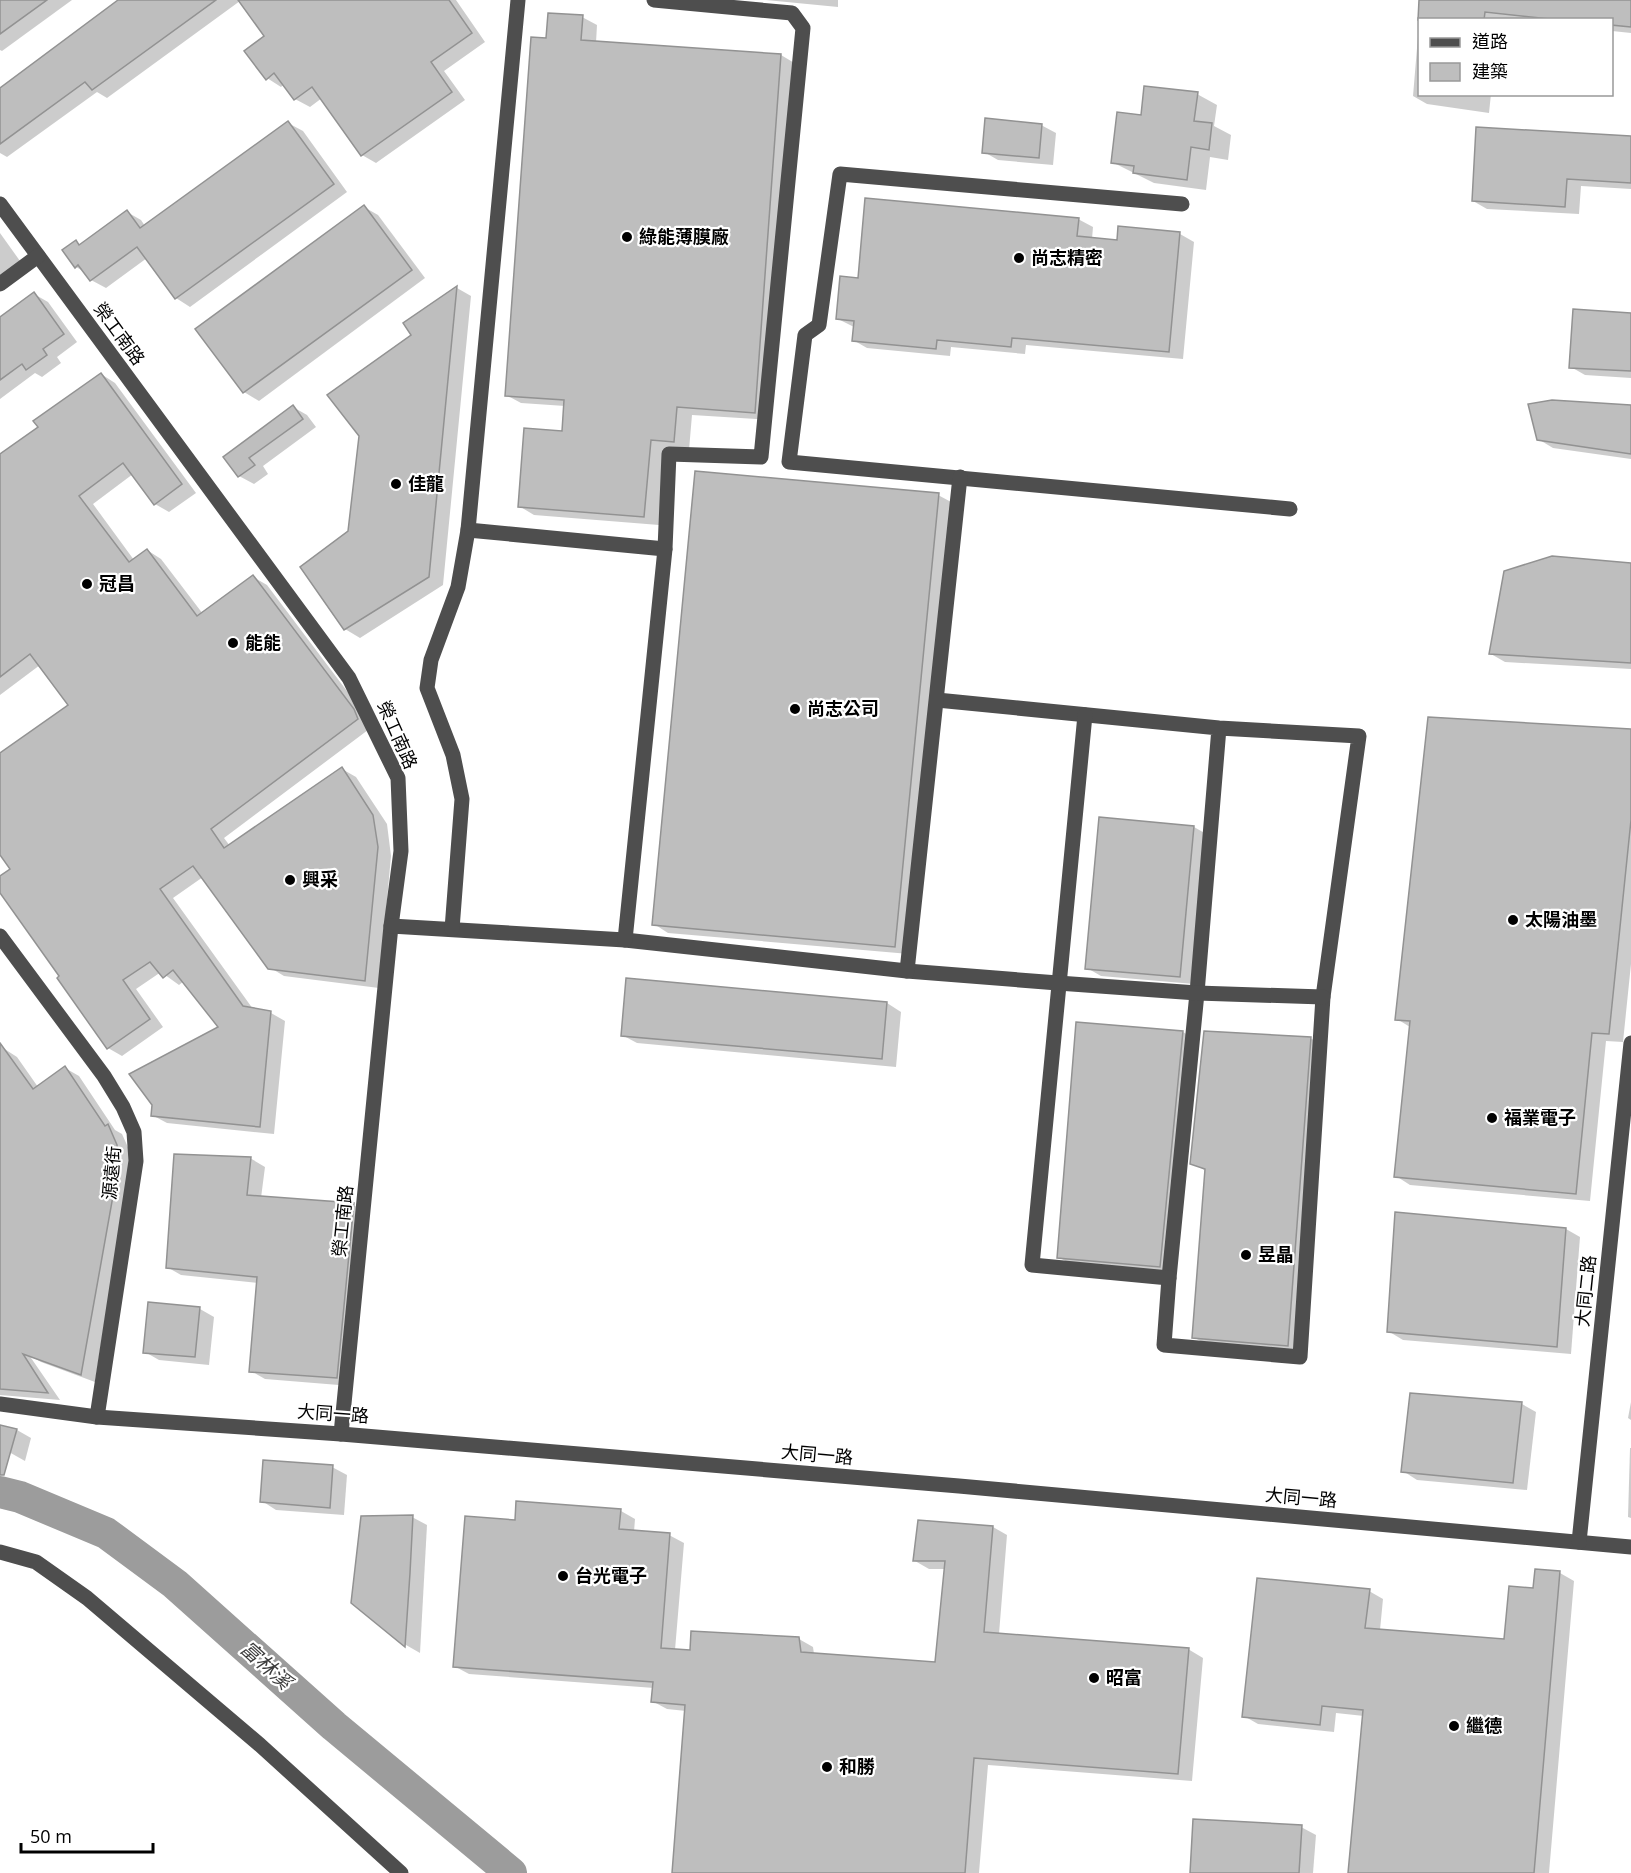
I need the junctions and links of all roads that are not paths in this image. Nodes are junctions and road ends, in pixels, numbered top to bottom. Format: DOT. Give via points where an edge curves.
graph roads {
  1 [pos="518,0"];
  2 [pos="654,0"];
  3 [pos="0,204"];
  4 [pos="1182,204"];
  5 [pos="38,256"];
  6 [pos="0,284"];
  7 [pos="960,477"];
  8 [pos="1290,509"];
  9 [pos="468,530"];
  10 [pos="665,549"];
  11 [pos="937,700"];
  12 [pos="1085,715"];
  13 [pos="1219,728"];
  14 [pos="391,926"];
  15 [pos="452,929"];
  16 [pos="0,936"];
  17 [pos="625,940"];
  18 [pos="908,971"];
  19 [pos="1058,983"];
  20 [pos="1197,993"];
  21 [pos="1323,997"];
  22 [pos="1631,1043"];
  23 [pos="1168,1278"];
  24 [pos="0,1404"];
  25 [pos="97,1417"];
  26 [pos="342,1434"];
  27 [pos="1580,1542"];
  28 [pos="1631,1547"];
  29 [pos="0,1552"];
  30 [pos="401,1873"];
  1 -- 9 [label="street"];
  2 -- 10 [label="street" via="792,13 802,28 761,457 669,454"];
  3 -- 5 [label="street, 榮工南路"];
  4 -- 7 [label="street" via="840,174 819,325 805,334 789,462"];
  5 -- 6 [label="street"];
  5 -- 14 [label="street, 榮工南路" via="349,678 398,778 400,851"];
  7 -- 8 [label="street"];
  7 -- 11 [label="street"];
  9 -- 10 [label="street"];
  9 -- 15 [label="street" via="458,587 431,660 427,688 453,755 462,799"];
  10 -- 17 [label="street"];
  11 -- 12 [label="street"];
  11 -- 18 [label="street"];
  12 -- 13 [label="street"];
  12 -- 19 [label="street"];
  13 -- 20 [label="street"];
  13 -- 21 [label="street" via="1359,736"];
  14 -- 15 [label="street"];
  14 -- 26 [label="street, 榮工南路"];
  15 -- 17 [label="street"];
  16 -- 25 [label="street, 源遠街" via="104,1076 134,1132 136,1161"];
  17 -- 18 [label="street"];
  18 -- 19 [label="street"];
  19 -- 20 [label="street"];
  19 -- 23 [label="street" via="1032,1265"];
  20 -- 21 [label="street"];
  20 -- 23 [label="street"];
  21 -- 23 [label="street" via="1300,1357 1164,1345"];
  22 -- 27 [label="street, 大同二路"];
  24 -- 25 [label="street, 大同一路"];
  25 -- 26 [label="street, 大同一路"];
  26 -- 27 [label="street, 大同一路"];
  27 -- 28 [label="street, 大同一路"];
  29 -- 30 [label="street" via="36,1563 87,1598 260,1745"];
}
